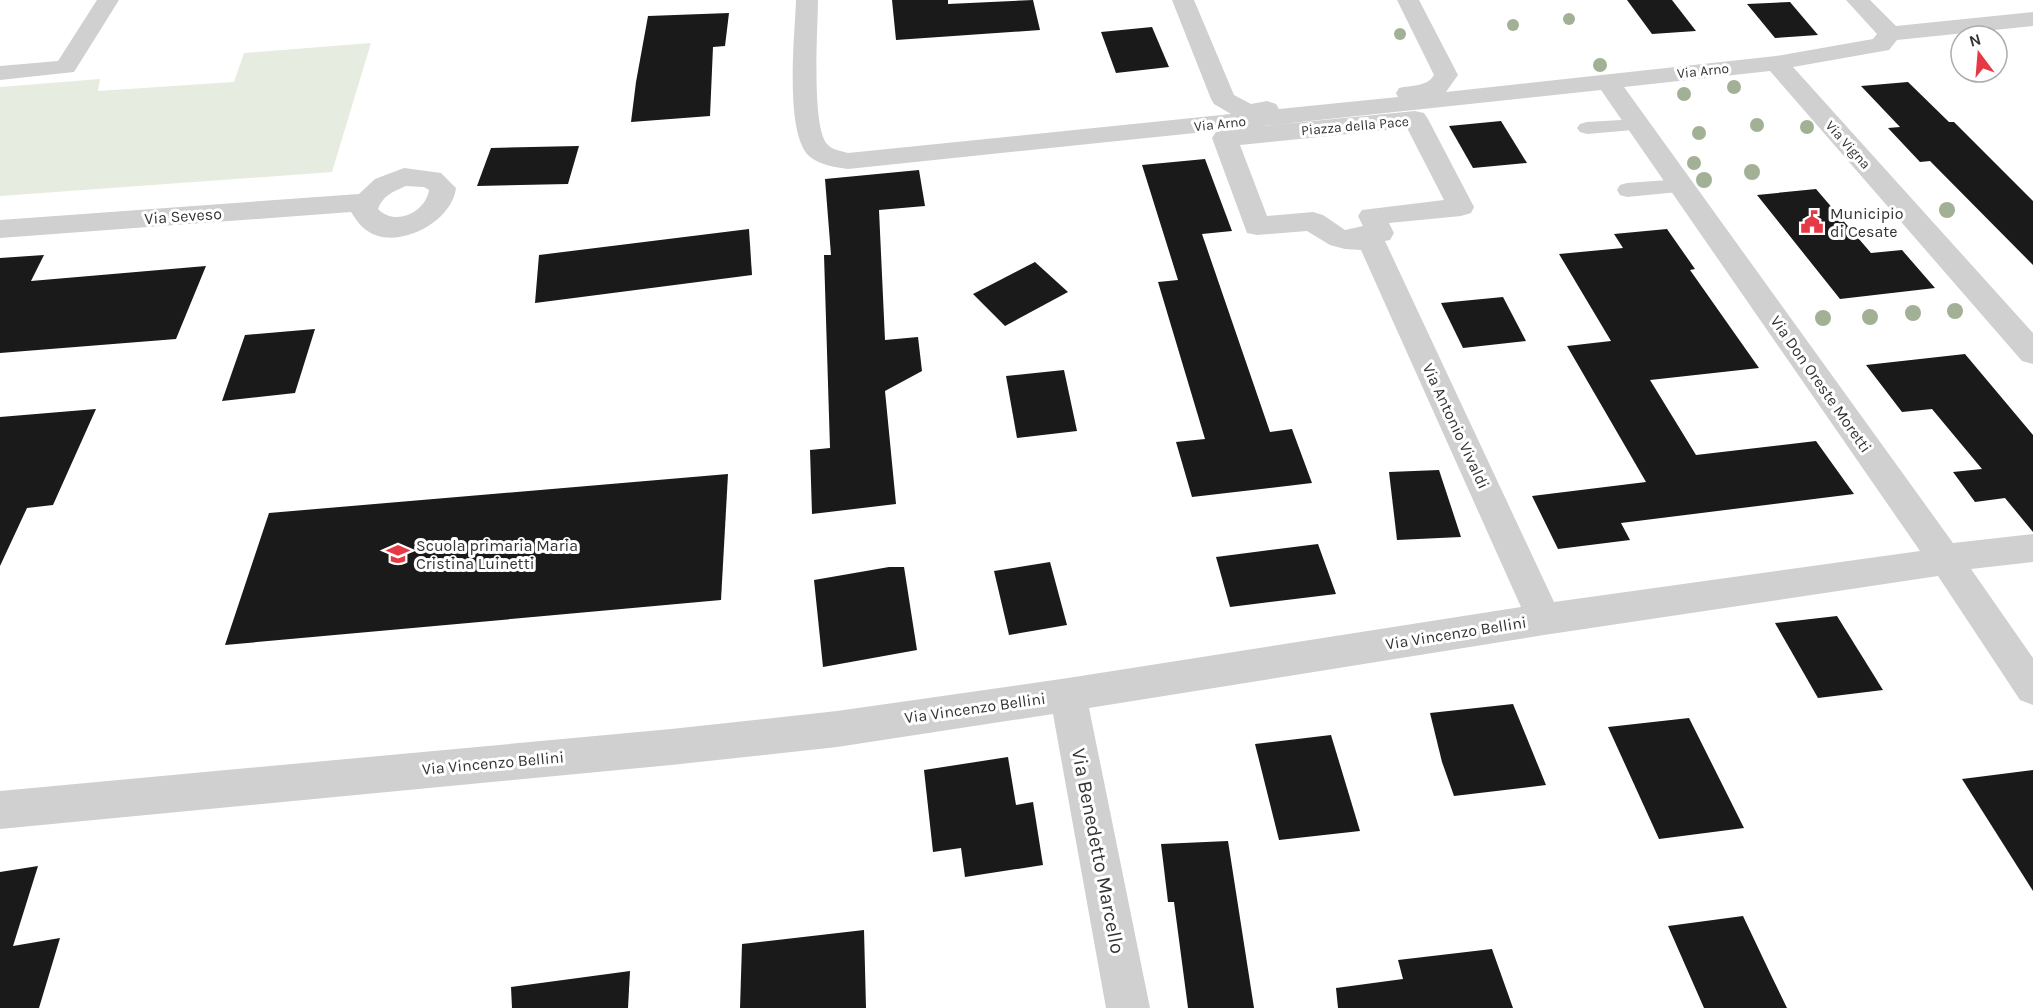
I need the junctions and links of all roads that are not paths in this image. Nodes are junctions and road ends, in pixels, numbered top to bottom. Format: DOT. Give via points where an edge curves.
graph roads {
  1 [pos="108,0"];
  2 [pos="807,0"];
  3 [pos="1163,0"];
  4 [pos="1183,0"];
  5 [pos="1408,0"];
  6 [pos="1422,0"];
  7 [pos="1857,0"];
  8 [pos="2033,19"];
  9 [pos="1890,34"];
  10 [pos="1776,63"];
  11 [pos="0,73"];
  12 [pos="1608,82"];
  13 [pos="1481,96"];
  14 [pos="1211,124"];
  15 [pos="1638,125"];
  16 [pos="1587,128"];
  17 [pos="1682,186"];
  18 [pos="1627,190"];
  19 [pos="366,202"];
  20 [pos="0,229"];
  21 [pos="1368,234"];
  22 [pos="2033,353"];
  23 [pos="2033,548"];
  24 [pos="1945,559"];
  25 [pos="1544,619"];
  26 [pos="2033,688"];
  27 [pos="1068,695"];
  28 [pos="0,810"];
  29 [pos="1128,1008"];
  1 -- 11 [label="street" via="66,67"];
  2 -- 14 [label="street, Via Arno" via="807,116 816,148 836,159 895,157"];
  3 -- 14 [label="street"];
  4 -- 5 [label="street, Piazza della Pace" via="1223,99 1247,112 1434,90 1446,75"];
  6 -- 13 [label="street"];
  7 -- 9 [label="street"];
  8 -- 9 [label="street"];
  9 -- 10 [label="street" via="1881,45"];
  10 -- 12 [label="street, Via Arno"];
  10 -- 22 [label="street, Via Vigna"];
  12 -- 13 [label="street, Via Arno"];
  12 -- 15 [label="street, Via Don Oreste Moretti"];
  13 -- 14 [label="street, Via Arno"];
  15 -- 16 [label="lane"];
  15 -- 17 [label="street, Via Don Oreste Moretti"];
  17 -- 18 [label="lane"];
  17 -- 24 [label="street, Via Don Oreste Moretti"];
  19 -- 20 [label="street, Via Seveso"];
  21 -- 21 [label="street, Piazza della Pace" via="1380,233 1372,216 1461,207 1414,119 1225,138 1257,225 1313,221 1324,233 1343,241 1359,241 1360,236"];
  21 -- 25 [label="street, Via Antonio Vivaldi"];
  23 -- 24 [label="street, Via Vincenzo Bellini"];
  24 -- 25 [label="street, Via Vincenzo Bellini"];
  24 -- 26 [label="street, Via Don Oreste Moretti"];
  25 -- 27 [label="street, Via Vincenzo Bellini"];
  27 -- 28 [label="street, Via Vincenzo Bellini" via="769,737"];
  27 -- 29 [label="street, Via Benedetto Marcello"];
}
